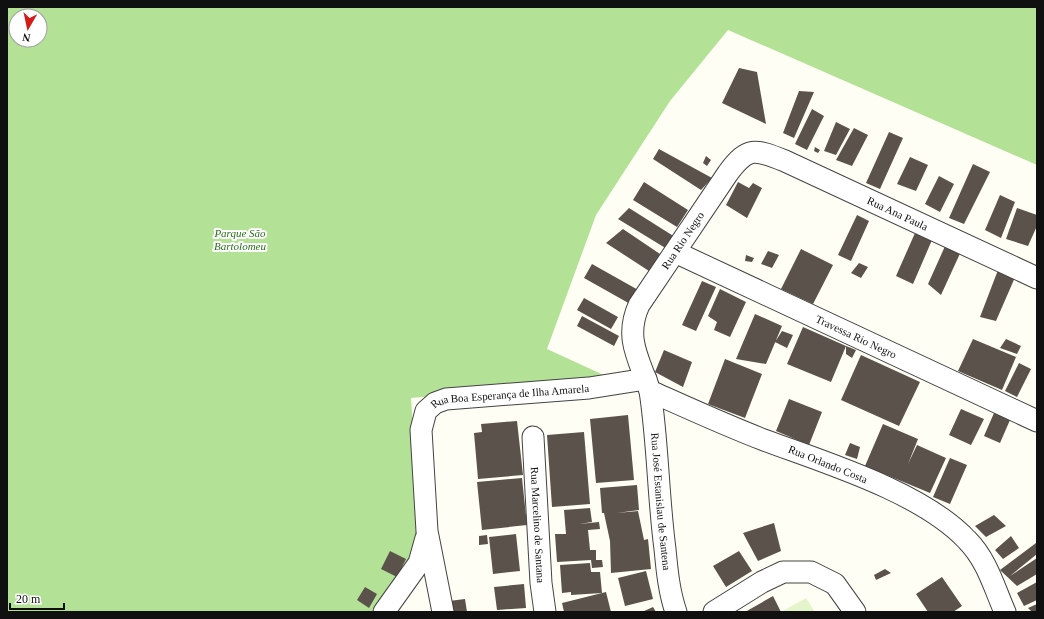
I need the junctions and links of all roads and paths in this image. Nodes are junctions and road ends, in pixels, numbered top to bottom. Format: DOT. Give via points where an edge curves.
graph roads {
  1 [pos="757,152"];
  2 [pos="675,252"];
  3 [pos="1037,278"];
  4 [pos="648,385"];
  5 [pos="1037,421"];
  6 [pos="533,437"];
  7 [pos="427,531"];
  8 [pos="384,612"];
  9 [pos="443,612"];
  10 [pos="545,612"];
  11 [pos="676,612"];
  12 [pos="714,612"];
  13 [pos="855,612"];
  14 [pos="1005,612"];
  1 -- 2 [label="street, Rua Rio Negro" via="743,155 735,163"];
  1 -- 3 [label="street, Rua Ana Paula" via="785,161"];
  2 -- 4 [label="street, Rua Rio Negro" via="633,318 633,345"];
  2 -- 5 [label="street, Travessa Rio Negro"];
  4 -- 7 [label="street, Rua Boa Esperança de Ilha Amarela" via="434,403 426,411 421,430"];
  4 -- 11 [label="street, Rua José Estanislau de Santena" via="659,504 672,601"];
  4 -- 14 [label="street, Rua Orlando Costa" via="720,423 810,456 904,496 951,524 968,540 983,561"];
  6 -- 10 [label="street, Rua Marcelino de Santana" via="541,584"];
  7 -- 8 [label="street" via="419,563"];
  7 -- 9 [label="street"];
  12 -- 13 [label="street" via="783,572 811,572 835,584"];
}
